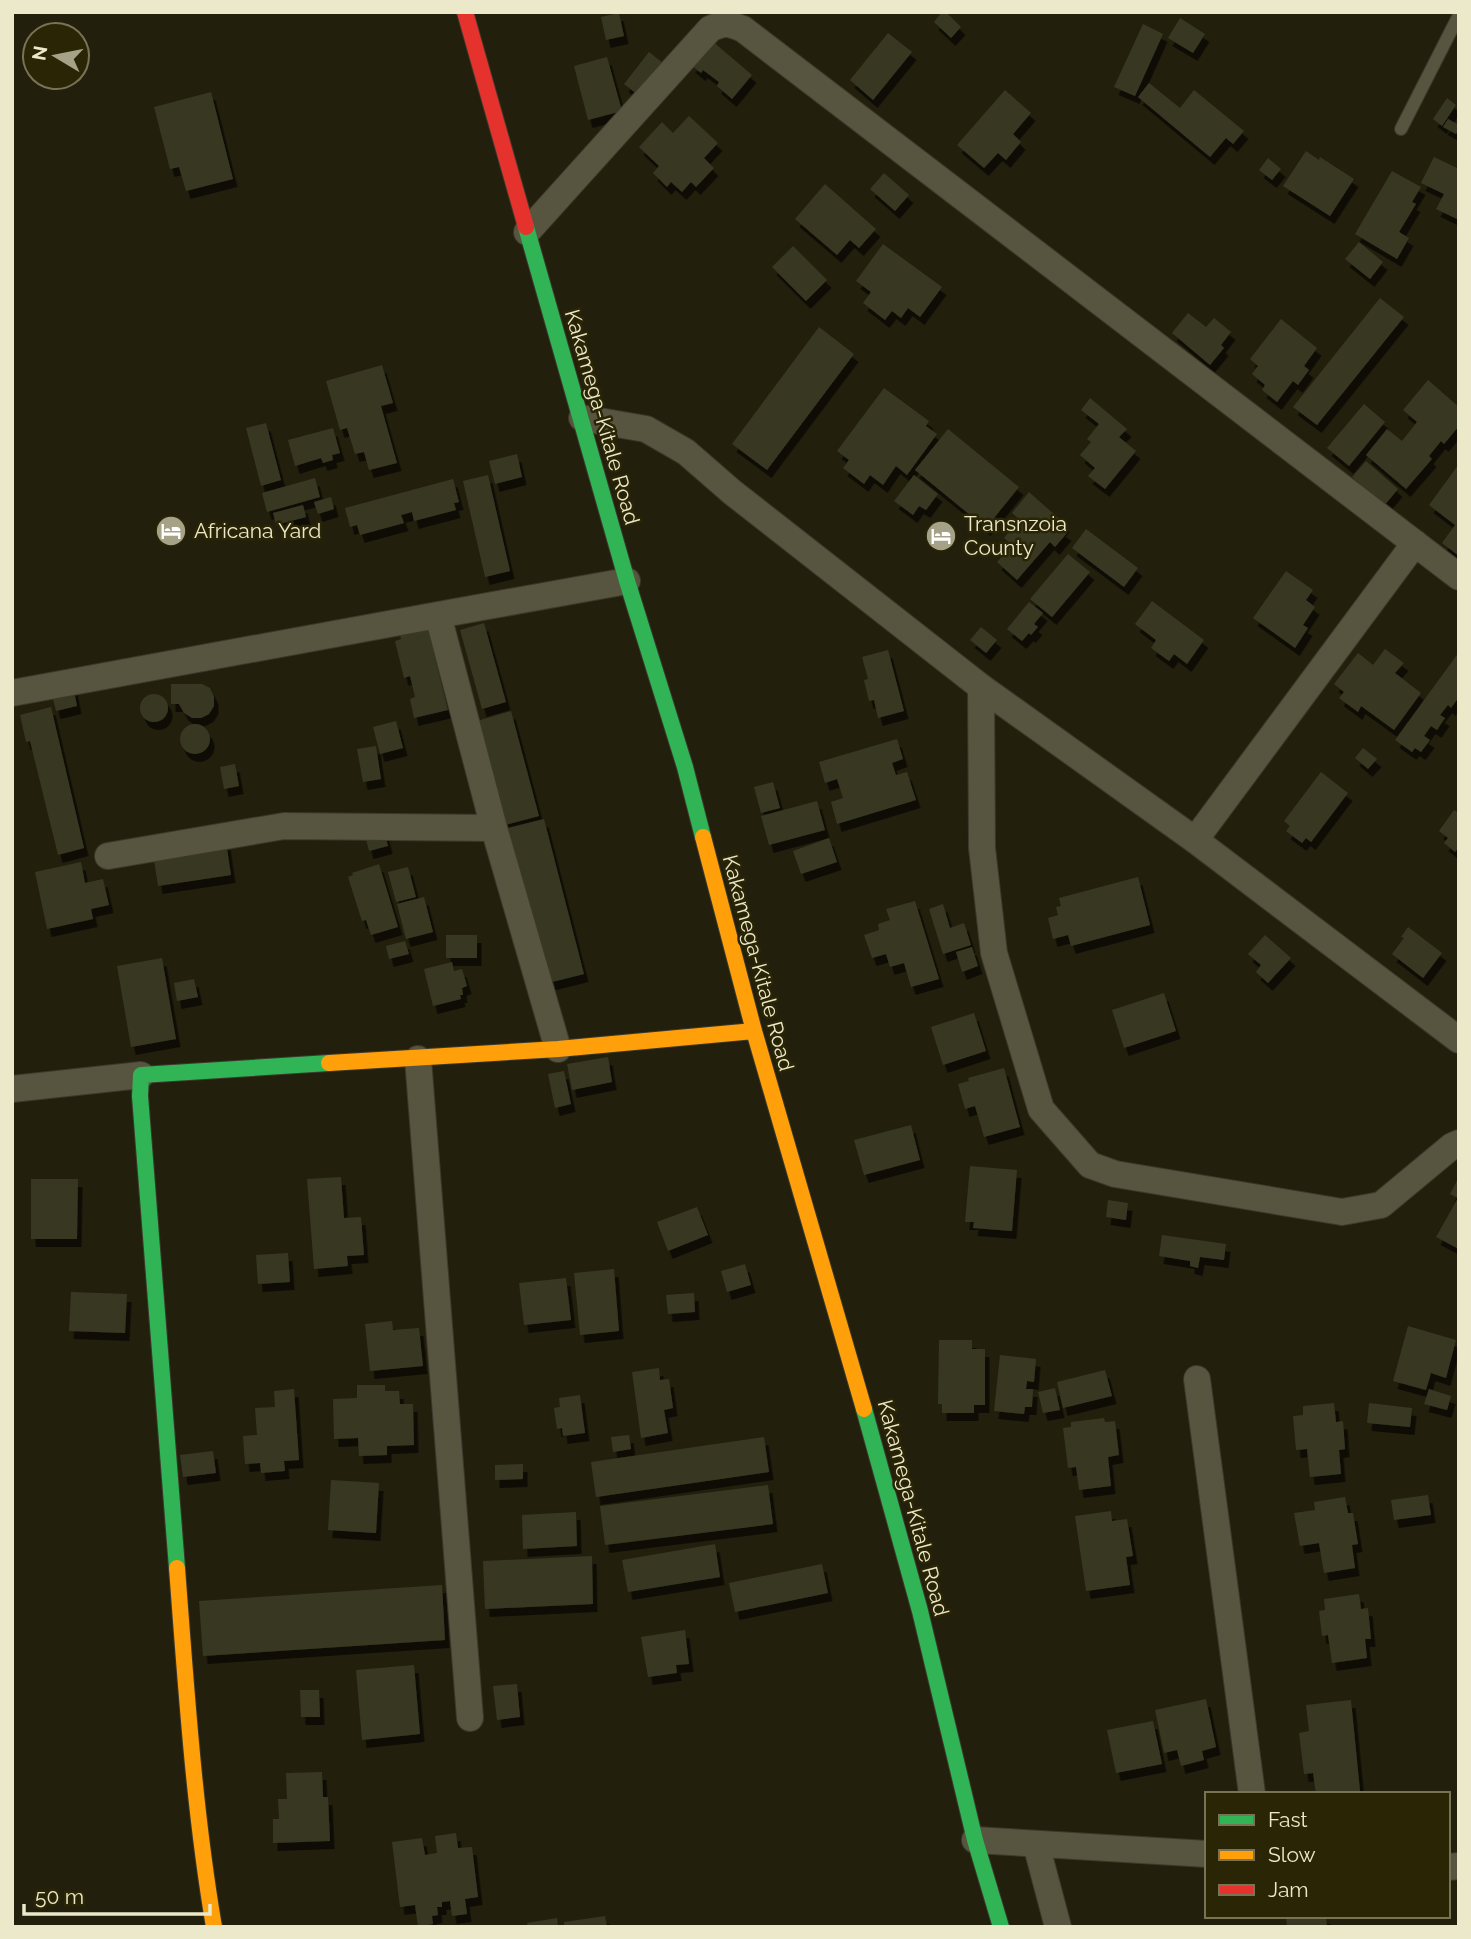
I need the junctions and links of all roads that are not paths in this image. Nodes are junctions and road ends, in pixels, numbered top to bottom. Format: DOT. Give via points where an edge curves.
graph roads {
  1 [pos="466,12"];
  2 [pos="1459,15"];
  3 [pos="1401,129"];
  4 [pos="527,232"];
  5 [pos="582,418"];
  6 [pos="1415,543"];
  7 [pos="1459,578"];
  8 [pos="627,581"];
  9 [pos="438,615"];
  10 [pos="981,687"];
  11 [pos="12,693"];
  12 [pos="494,828"];
  13 [pos="1195,840"];
  14 [pos="108,856"];
  15 [pos="754,1031"];
  16 [pos="1459,1040"];
  17 [pos="558,1049"];
  18 [pos="418,1059"];
  19 [pos="141,1076"];
  20 [pos="12,1089"];
  21 [pos="1459,1143"];
  22 [pos="1197,1379"];
  23 [pos="470,1718"];
  24 [pos="1252,1792"];
  25 [pos="975,1840"];
  26 [pos="1036,1844"];
  27 [pos="1205,1854"];
  28 [pos="214,1927"];
  29 [pos="1001,1927"];
  30 [pos="1058,1927"];
  1 -- 4 [label="main road, Kakamega-Kitale Road"];
  2 -- 3 [label="lane"];
  4 -- 5 [label="main road, Kakamega-Kitale Road"];
  4 -- 6 [label="street" via="710,29 730,23"];
  5 -- 8 [label="main road, Kakamega-Kitale Road"];
  5 -- 10 [label="street" via="646,429 686,452"];
  6 -- 7 [label="street"];
  6 -- 13 [label="street"];
  8 -- 9 [label="street"];
  8 -- 15 [label="main road, Kakamega-Kitale Road" via="685,767"];
  9 -- 11 [label="street"];
  9 -- 12 [label="street"];
  10 -- 13 [label="street"];
  10 -- 21 [label="street" via="982,848 994,953 1041,1109 1090,1165 1115,1174 1342,1212 1381,1205"];
  12 -- 14 [label="street" via="284,826"];
  12 -- 17 [label="street"];
  13 -- 16 [label="street"];
  15 -- 17 [label="main road"];
  15 -- 25 [label="main road, Kakamega-Kitale Road" via="920,1611"];
  17 -- 18 [label="main road"];
  18 -- 19 [label="main road"];
  18 -- 23 [label="street"];
  19 -- 20 [label="street"];
  19 -- 28 [label="main road" via="185,1675"];
  22 -- 24 [label="street"];
  25 -- 26 [label="street"];
  25 -- 29 [label="main road, Kakamega-Kitale Road"];
  26 -- 27 [label="street"];
  26 -- 30 [label="street"];
}
